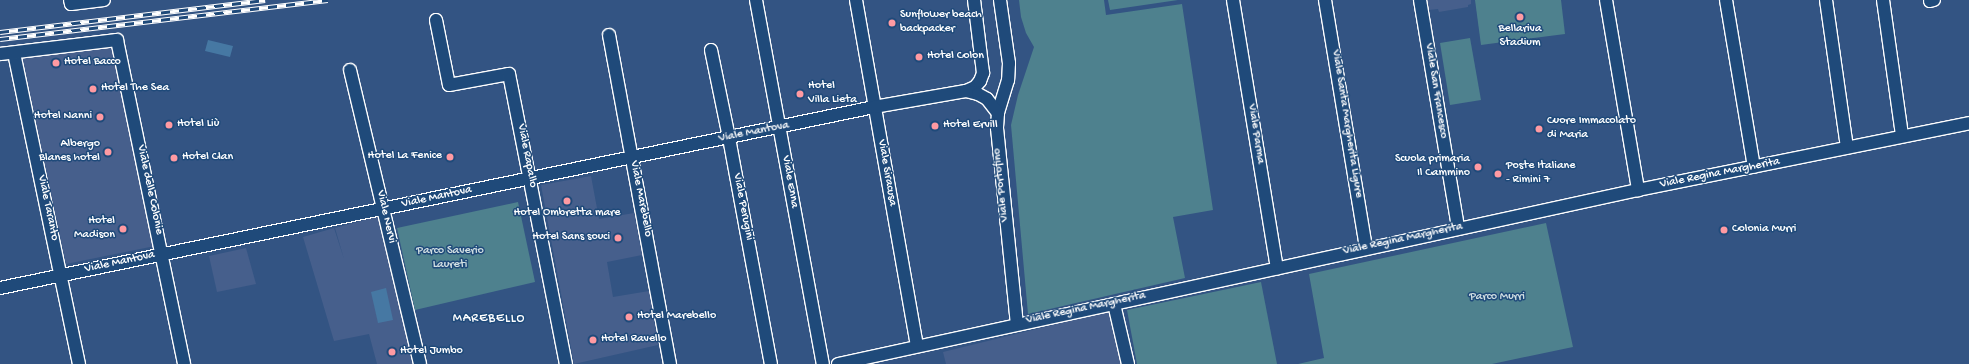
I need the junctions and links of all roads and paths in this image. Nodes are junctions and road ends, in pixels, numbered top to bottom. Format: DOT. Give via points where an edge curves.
graph roads {
  1 [pos="70,0"];
  2 [pos="104,0"];
  3 [pos="756,0"];
  4 [pos="856,0"];
  5 [pos="974,0"];
  6 [pos="1000,0"];
  7 [pos="1233,0"];
  8 [pos="1325,0"];
  9 [pos="1420,0"];
  10 [pos="1606,0"];
  11 [pos="1726,0"];
  12 [pos="1826,0"];
  13 [pos="1884,0"];
  14 [pos="436,20"];
  15 [pos="609,35"];
  16 [pos="711,50"];
  17 [pos="14,52"];
  18 [pos="0,54"];
  19 [pos="350,70"];
  20 [pos="966,91"];
  21 [pos="874,107"];
  22 [pos="998,113"];
  23 [pos="1969,123"];
  24 [pos="779,128"];
  25 [pos="1902,136"];
  26 [pos="729,138"];
  27 [pos="1847,148"];
  28 [pos="632,157"];
  29 [pos="1754,167"];
  30 [pos="531,178"];
  31 [pos="1638,190"];
  32 [pos="383,209"];
  33 [pos="1458,228"];
  34 [pos="1366,248"];
  35 [pos="162,254"];
  36 [pos="1276,268"];
  37 [pos="61,276"];
  38 [pos="0,288"];
  39 [pos="1114,304"];
  40 [pos="1017,324"];
  41 [pos="917,346"];
  42 [pos="79,364"];
  43 [pos="184,364"];
  44 [pos="420,364"];
  45 [pos="566,364"];
  46 [pos="670,364"];
  47 [pos="771,364"];
  48 [pos="823,364"];
  49 [pos="838,364"];
  50 [pos="1128,364"];
  1 -- 2 [label="street" via="70,4"];
  3 -- 24 [label="street, Viale Enna"];
  4 -- 21 [label="street, Viale Siracusa"];
  5 -- 20 [label="street" via="983,73 975,87"];
  6 -- 22 [label="street, Viale Portofino" via="1009,63 1008,80"];
  7 -- 36 [label="street, Viale Parma"];
  8 -- 34 [label="street, Viale Santa Margherita Ligure"];
  9 -- 33 [label="street, Viale San Francesco"];
  10 -- 31 [label="street"];
  11 -- 29 [label="street"];
  12 -- 27 [label="street"];
  13 -- 25 [label="street"];
  14 -- 30 [label="street, Viale Rapallo" via="449,85 510,74"];
  15 -- 28 [label="street, Viale Marebello"];
  16 -- 26 [label="street, Viale Perugini"];
  17 -- 18 [label="street"];
  17 -- 35 [label="street, Viale delle Colonie" via="117,40"];
  17 -- 37 [label="street, Viale Taranto"];
  19 -- 32 [label="street, Viale Nervi"];
  20 -- 21 [label="street, Viale Mantova"];
  20 -- 22 [label="street" via="987,99"];
  21 -- 24 [label="street, Viale Mantova"];
  21 -- 41 [label="street, Viale Siracusa"];
  22 -- 40 [label="street, Viale Portofino" via="999,154"];
  23 -- 25 [label="street, Viale Regina Margherita"];
  24 -- 26 [label="street, Viale Mantova"];
  24 -- 48 [label="street, Viale Enna"];
  25 -- 27 [label="street, Viale Regina Margherita"];
  26 -- 28 [label="street, Viale Mantova"];
  26 -- 47 [label="street, Viale Perugini"];
  27 -- 29 [label="street, Viale Regina Margherita"];
  28 -- 30 [label="street, Viale Mantova"];
  28 -- 46 [label="street, Viale Marebello"];
  29 -- 31 [label="street, Viale Regina Margherita"];
  30 -- 32 [label="street, Viale Mantova"];
  30 -- 45 [label="street, Viale Rapallo"];
  31 -- 33 [label="street, Viale Regina Margherita"];
  32 -- 35 [label="street, Viale Mantova"];
  32 -- 44 [label="street, Viale Nervi"];
  33 -- 34 [label="street, Viale Regina Margherita"];
  34 -- 36 [label="street, Viale Regina Margherita"];
  35 -- 37 [label="street, Viale Mantova"];
  35 -- 43 [label="street, Viale delle Colonie"];
  36 -- 39 [label="street, Viale Regina Margherita"];
  37 -- 38 [label="street, Viale Mantova"];
  37 -- 42 [label="street, Viale Taranto"];
  39 -- 40 [label="street, Viale Regina Margherita"];
  39 -- 50 [label="street"];
  40 -- 41 [label="street, Viale Regina Margherita"];
  41 -- 49 [label="street, Viale Regina Margherita"];
}
